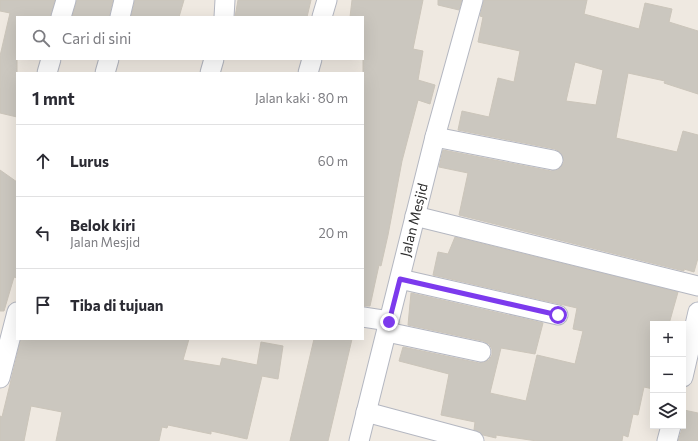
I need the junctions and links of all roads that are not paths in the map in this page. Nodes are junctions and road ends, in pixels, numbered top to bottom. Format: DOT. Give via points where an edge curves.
graph roads {
  1 [pos="66,0"];
  2 [pos="124,0"];
  3 [pos="225,0"];
  4 [pos="327,0"];
  5 [pos="473,0"];
  6 [pos="61,16"];
  7 [pos="120,16"];
  8 [pos="224,16"];
  9 [pos="322,16"];
  10 [pos="50,60"];
  11 [pos="109,60"];
  12 [pos="214,60"];
  13 [pos="312,60"];
  14 [pos="47,72"];
  15 [pos="105,72"];
  16 [pos="210,72"];
  17 [pos="308,72"];
  18 [pos="435,137"];
  19 [pos="553,160"];
  20 [pos="415,216"];
  21 [pos="400,279"];
  22 [pos="698,286"];
  23 [pos="698,312"];
  24 [pos="558,315"];
  25 [pos="16,316"];
  26 [pos="364,317"];
  27 [pos="388,327"];
  28 [pos="481,352"];
  29 [pos="688,376"];
  30 [pos="0,378"];
  31 [pos="366,412"];
  32 [pos="670,429"];
  33 [pos="359,441"];
  34 [pos="474,441"];
  35 [pos="667,441"];
  1 -- 6 [label="street"];
  2 -- 7 [label="street"];
  3 -- 8 [label="street"];
  4 -- 9 [label="street"];
  5 -- 18 [label="street, Jalan Mesjid"];
  10 -- 14 [label="street"];
  11 -- 15 [label="street"];
  12 -- 16 [label="street"];
  13 -- 17 [label="street"];
  18 -- 19 [label="street"];
  18 -- 20 [label="street, Jalan Mesjid"];
  20 -- 21 [label="street, Jalan Mesjid"];
  20 -- 22 [label="street"];
  21 -- 24 [label="street"];
  21 -- 27 [label="street, Jalan Mesjid"];
  23 -- 29 [label="street"];
  25 -- 30 [label="street"];
  26 -- 27 [label="street"];
  27 -- 28 [label="street"];
  27 -- 31 [label="street, Jalan Mesjid"];
  31 -- 33 [label="street, Jalan Mesjid"];
  31 -- 34 [label="street"];
  32 -- 35 [label="street"];
}
